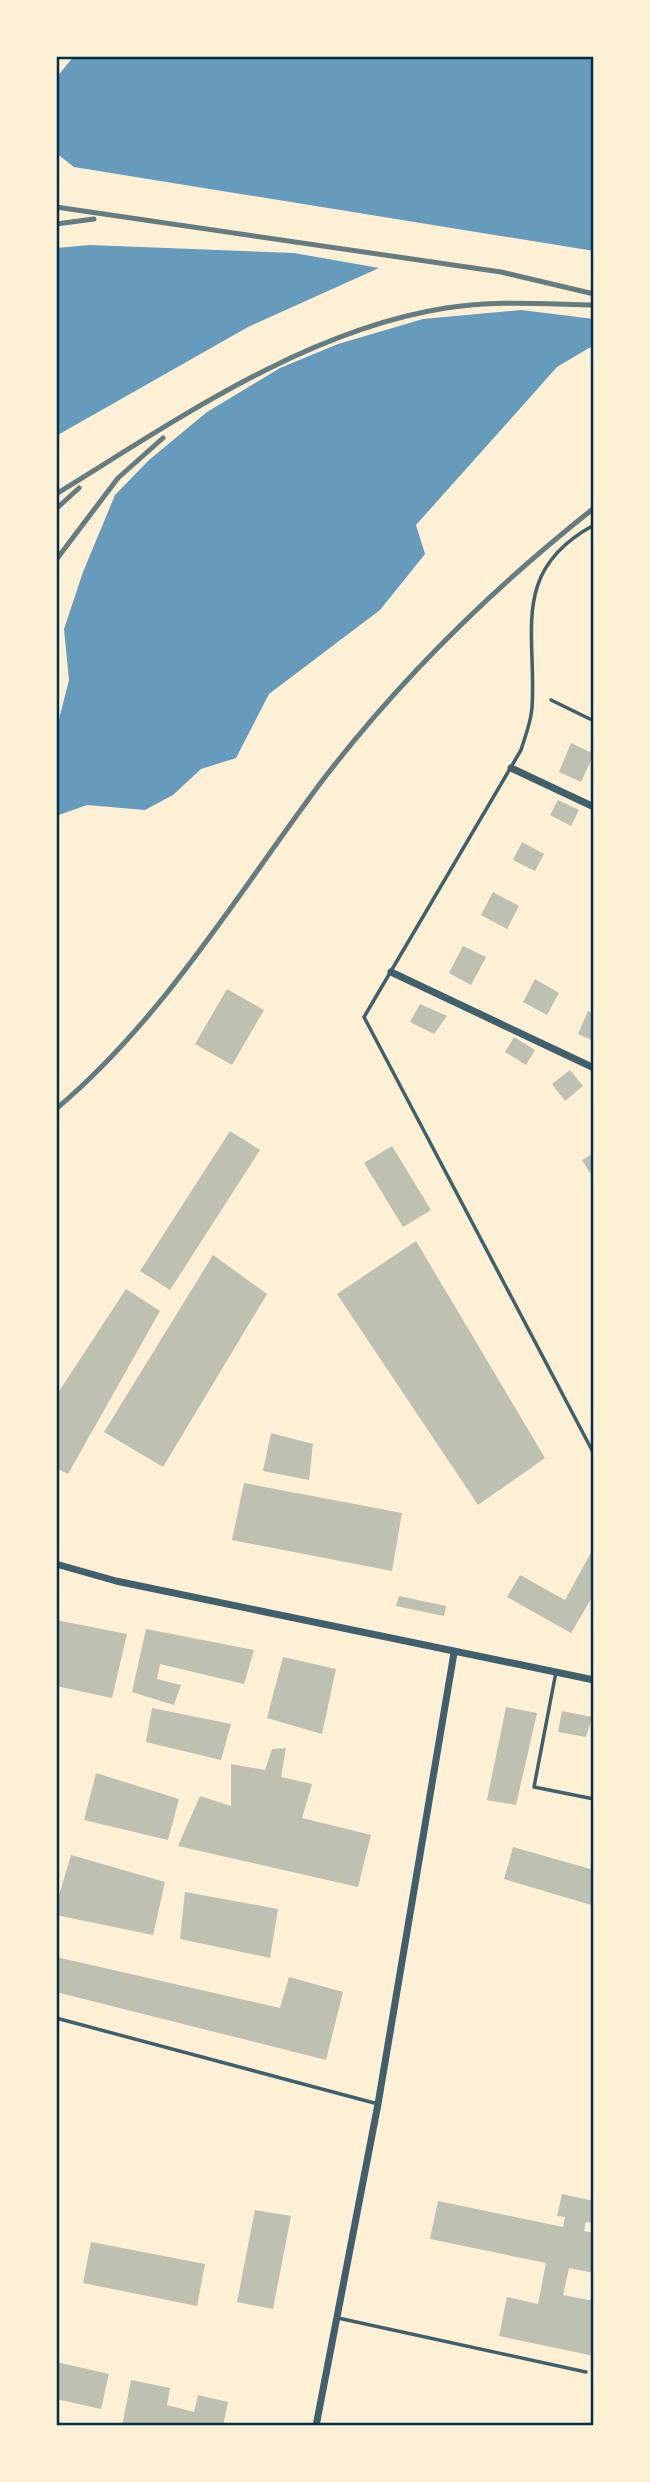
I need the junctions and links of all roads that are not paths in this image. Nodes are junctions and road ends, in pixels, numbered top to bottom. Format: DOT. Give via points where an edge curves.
graph roads {
  1 [pos="594,525"];
  2 [pos="551,700"];
  3 [pos="594,721"];
  4 [pos="511,768"];
  5 [pos="594,807"];
  6 [pos="391,972"];
  7 [pos="594,1068"];
  8 [pos="594,1454"];
  9 [pos="56,1563"];
  10 [pos="454,1653"];
  11 [pos="556,1672"];
  12 [pos="594,1680"];
  13 [pos="594,1799"];
  14 [pos="56,2018"];
  15 [pos="378,2104"];
  16 [pos="338,2318"];
  17 [pos="586,2372"];
  18 [pos="316,2426"];
  1 -- 4 [label="lane" via="565,546 542,576 531,616 532,712"];
  2 -- 3 [label="lane"];
  4 -- 5 [label="street"];
  4 -- 6 [label="lane"];
  6 -- 7 [label="street"];
  6 -- 8 [label="lane" via="364,1017"];
  9 -- 10 [label="street" via="116,1581"];
  10 -- 11 [label="street"];
  10 -- 15 [label="street"];
  11 -- 12 [label="street"];
  11 -- 13 [label="lane" via="534,1787"];
  14 -- 15 [label="lane"];
  15 -- 16 [label="street"];
  16 -- 17 [label="lane"];
  16 -- 18 [label="street"];
}
